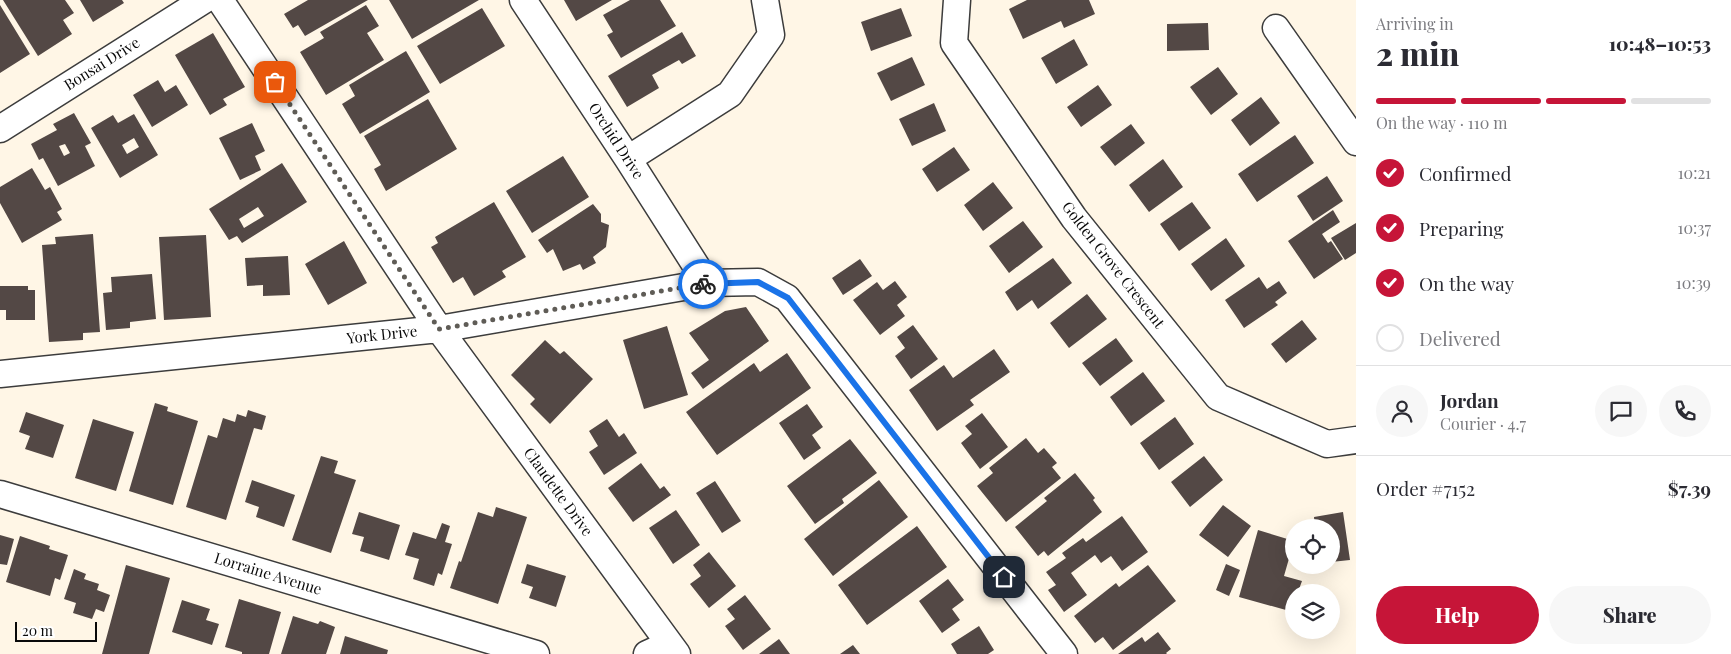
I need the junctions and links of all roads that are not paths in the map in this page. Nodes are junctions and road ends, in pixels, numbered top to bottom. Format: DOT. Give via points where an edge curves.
graph roads {
  1 [pos="204,0"];
  2 [pos="220,0"];
  3 [pos="523,0"];
  4 [pos="765,0"];
  5 [pos="957,0"];
  6 [pos="1276,28"];
  7 [pos="0,129"];
  8 [pos="1356,142"];
  9 [pos="628,159"];
  10 [pos="707,283"];
  11 [pos="439,329"];
  12 [pos="0,374"];
  13 [pos="1356,440"];
  14 [pos="0,494"];
  15 [pos="664,651"];
  16 [pos="536,654"];
  17 [pos="1064,654"];
  1 -- 7 [label="street, Bonsai Drive"];
  2 -- 11 [label="street, Claudette Drive"];
  3 -- 9 [label="street, Orchid Drive"];
  4 -- 9 [label="street" via="771,35 730,94"];
  5 -- 13 [label="street, Golden Grove Crescent" via="954,43 1074,218 1218,397 1327,444"];
  6 -- 8 [label="street"];
  9 -- 10 [label="street, Orchid Drive"];
  10 -- 11 [label="street, York Drive"];
  10 -- 17 [label="street, York Drive" via="758,282 788,298"];
  11 -- 12 [label="street, York Drive"];
  11 -- 15 [label="street, Claudette Drive"];
  14 -- 16 [label="street, Lorraine Avenue"];
}
